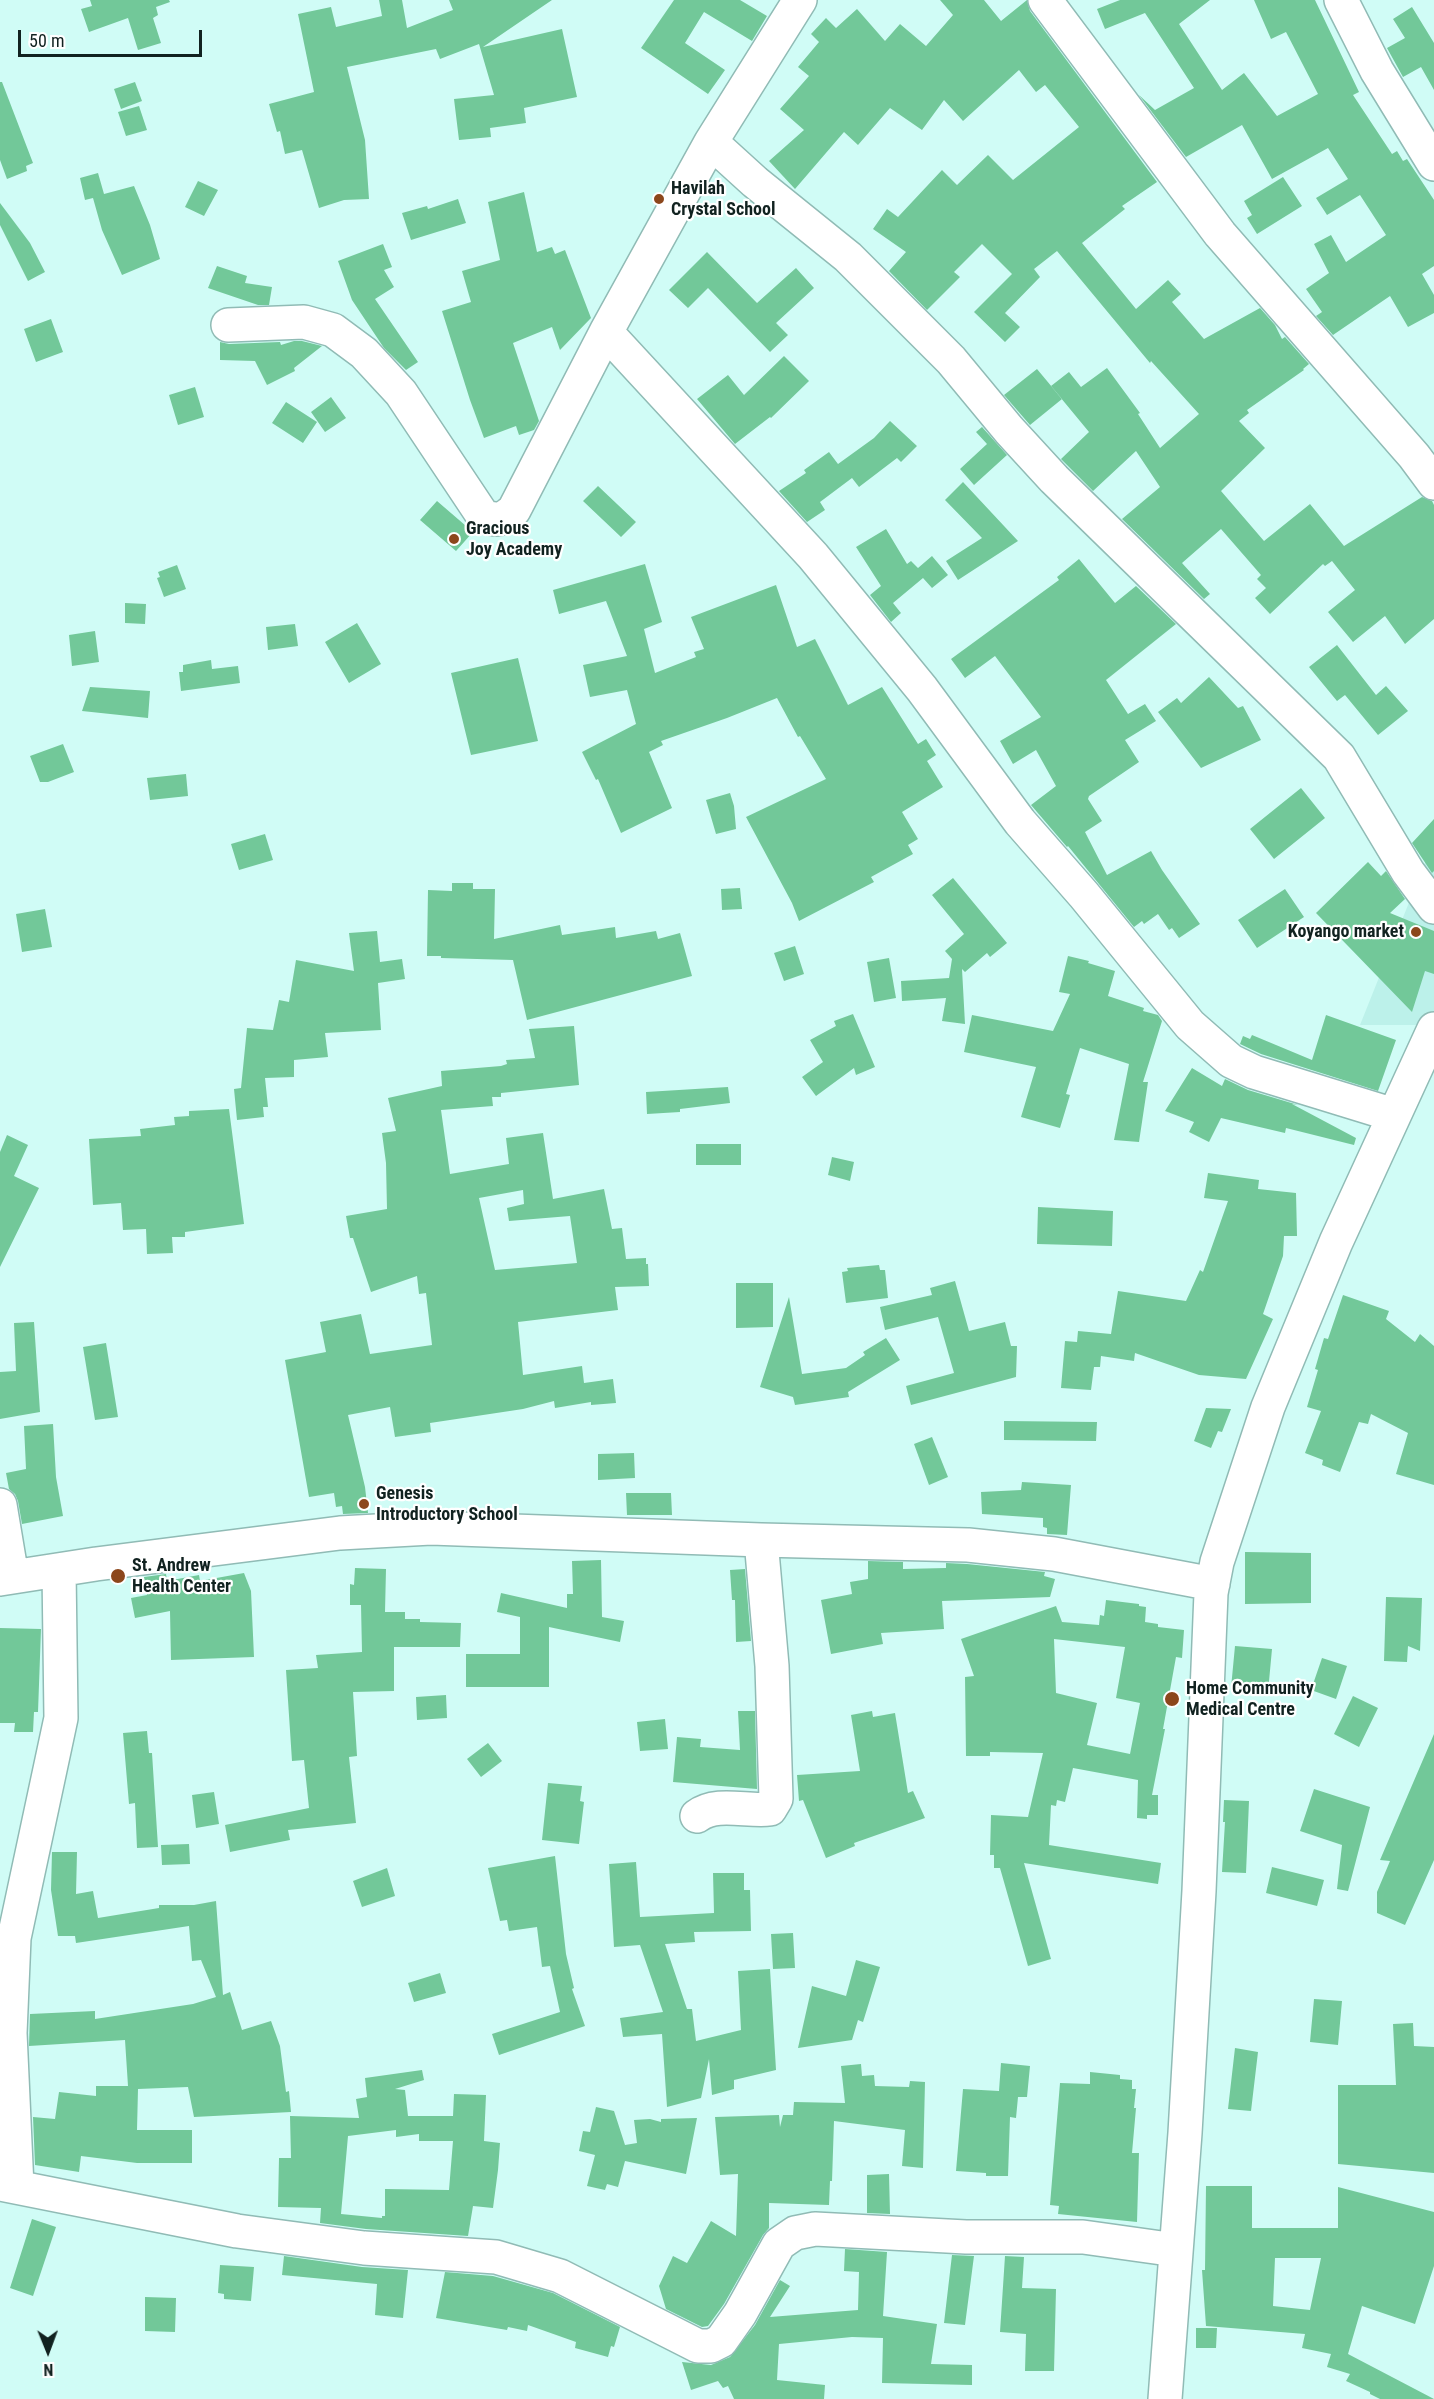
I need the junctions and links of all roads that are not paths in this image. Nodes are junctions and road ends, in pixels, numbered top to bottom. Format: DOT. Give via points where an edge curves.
graph roads {
  1 [pos="800,0"];
  2 [pos="1045,0"];
  3 [pos="1341,0"];
  4 [pos="711,142"];
  5 [pos="1434,164"];
  6 [pos="228,325"];
  7 [pos="606,332"];
  8 [pos="1434,483"];
  9 [pos="1434,907"];
  10 [pos="1434,1029"];
  11 [pos="1394,1114"];
  12 [pos="0,1505"];
  13 [pos="761,1540"];
  14 [pos="59,1569"];
  15 [pos="6,1578"];
  16 [pos="1213,1584"];
  17 [pos="697,1816"];
  18 [pos="8,2186"];
  19 [pos="1176,2250"];
  20 [pos="1165,2399"];
  1 -- 4 [label="street"];
  2 -- 8 [label="street" via="1220,234"];
  3 -- 5 [label="street" via="1377,71"];
  4 -- 7 [label="street"];
  4 -- 9 [label="street" via="848,257 951,360 1054,479 1340,757 1408,872"];
  6 -- 7 [label="street" via="304,322 333,330 364,353 401,393 483,516 495,520 514,510"];
  7 -- 11 [label="street" via="813,556 922,689 1020,822 1190,1025 1231,1061 1254,1072"];
  10 -- 11 [label="street"];
  11 -- 16 [label="street" via="1268,1407"];
  12 -- 15 [label="street"];
  13 -- 14 [label="street" via="431,1528 340,1533"];
  13 -- 16 [label="street" via="968,1545 1054,1554"];
  13 -- 17 [label="street" via="772,1666 776,1799 770,1809 722,1808"];
  14 -- 15 [label="street"];
  14 -- 18 [label="street" via="61,1718 14,1938"];
  16 -- 19 [label="street"];
  18 -- 19 [label="street" via="237,2231 364,2248 496,2257 560,2276 698,2346 721,2342 780,2244 795,2233 815,2229 966,2237 1083,2237"];
  19 -- 20 [label="street"];
}
